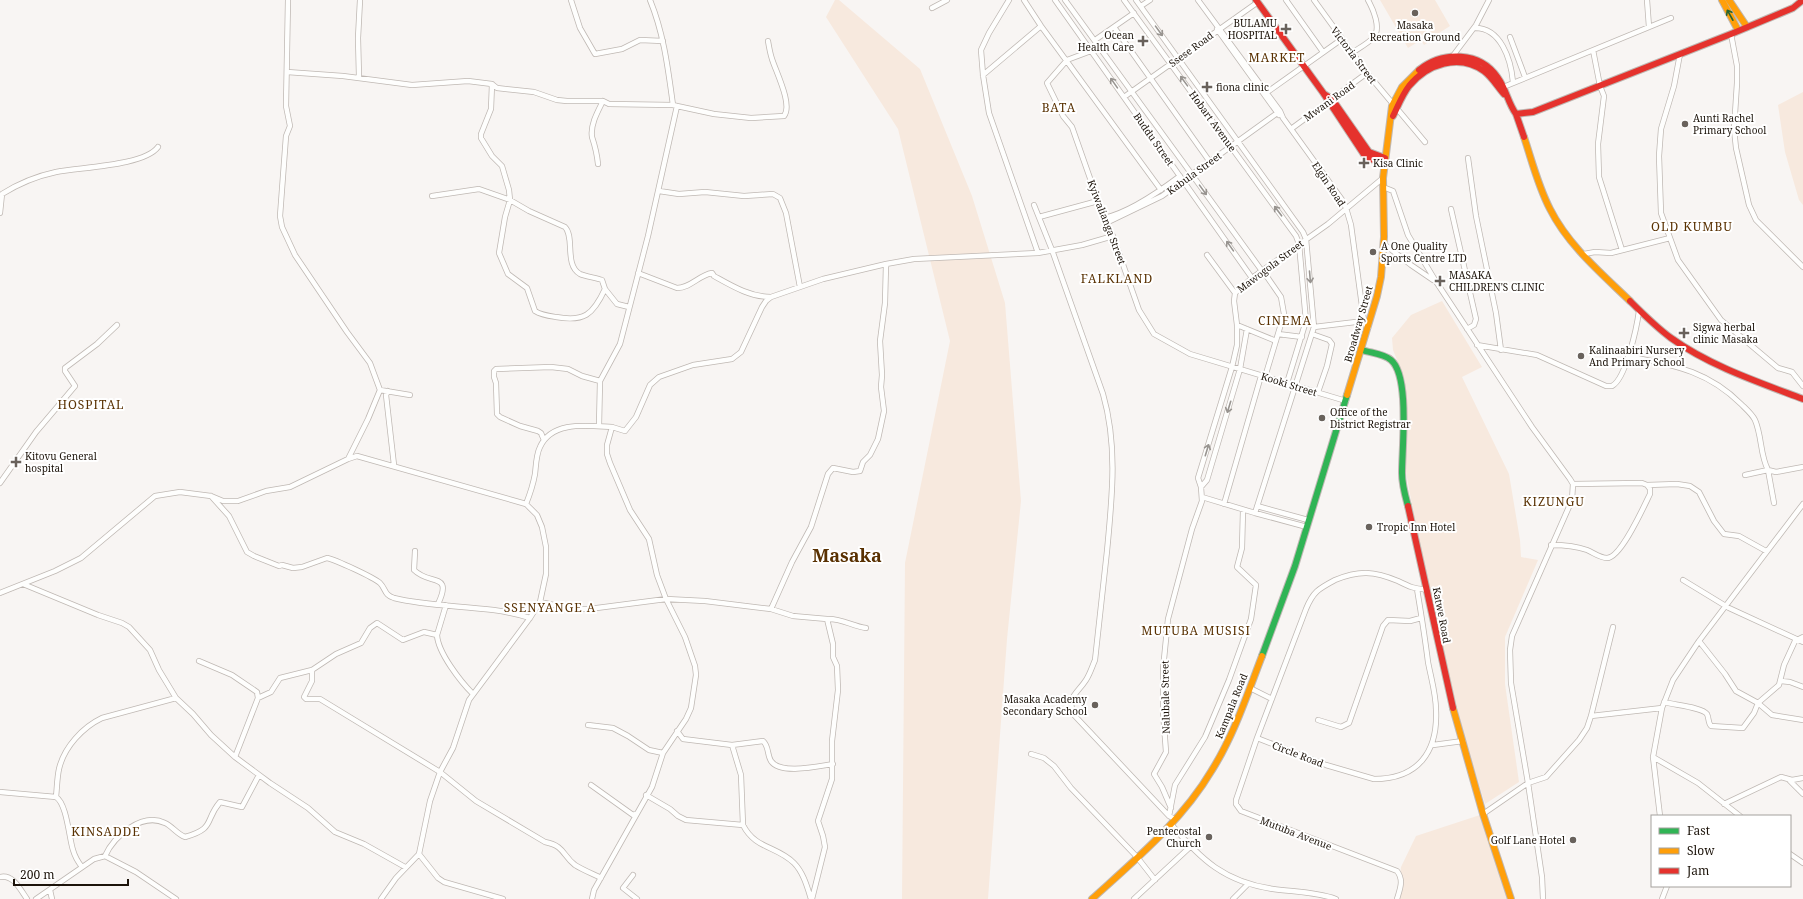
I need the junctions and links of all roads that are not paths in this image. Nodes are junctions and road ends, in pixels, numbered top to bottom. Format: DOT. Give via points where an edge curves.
graph roads {
  1 [pos="288,0"];
  2 [pos="360,0"];
  3 [pos="571,0"];
  4 [pos="650,0"];
  5 [pos="947,0"];
  6 [pos="1010,0"];
  7 [pos="1024,0"];
  8 [pos="1055,0"];
  9 [pos="1065,0"];
  10 [pos="1124,0"];
  11 [pos="1136,0"];
  12 [pos="1150,0"];
  13 [pos="1198,0"];
  14 [pos="1286,0"];
  15 [pos="1314,0"];
  16 [pos="1368,0"];
  17 [pos="1489,0"];
  18 [pos="1647,0"];
  19 [pos="1722,0"];
  20 [pos="1729,0"];
  21 [pos="1803,0"];
  22 [pos="1257,1"];
  23 [pos="1803,5"];
  24 [pos="1141,6"];
  25 [pos="932,8"];
  26 [pos="1792,8"];
  27 [pos="1134,13"];
  28 [pos="1671,18"];
  29 [pos="1041,26"];
  30 [pos="1114,27"];
  31 [pos="1649,27"];
  32 [pos="1746,27"];
  33 [pos="1474,28"];
  34 [pos="1219,29"];
  35 [pos="1738,30"];
  36 [pos="1731,34"];
  37 [pos="1510,37"];
  38 [pos="1342,39"];
  39 [pos="1095,40"];
  40 [pos="663,41"];
  41 [pos="768,41"];
  42 [pos="1593,50"];
  43 [pos="1091,51"];
  44 [pos="1323,52"];
  45 [pos="1352,53"];
  46 [pos="1680,54"];
  47 [pos="1178,58"];
  48 [pos="1452,59"];
  49 [pos="1067,60"];
  50 [pos="1171,64"];
  51 [pos="1304,66"];
  52 [pos="286,72"];
  53 [pos="1367,73"];
  54 [pos="983,75"];
  55 [pos="1525,76"];
  56 [pos="359,78"];
  57 [pos="1151,78"];
  58 [pos="1513,82"];
  59 [pos="492,84"];
  60 [pos="1600,86"];
  61 [pos="1501,88"];
  62 [pos="1132,92"];
  63 [pos="1266,93"];
  64 [pos="1124,97"];
  65 [pos="602,101"];
  66 [pos="1330,101"];
  67 [pos="675,105"];
  68 [pos="1395,106"];
  69 [pos="1278,112"];
  70 [pos="1533,112"];
  71 [pos="1516,114"];
  72 [pos="1520,124"];
  73 [pos="1291,129"];
  74 [pos="1238,142"];
  75 [pos="1425,142"];
  76 [pos="1231,146"];
  77 [pos="158,147"];
  78 [pos="1385,158"];
  79 [pos="1468,158"];
  80 [pos="1210,162"];
  81 [pos="598,164"];
  82 [pos="1384,165"];
  83 [pos="1192,175"];
  84 [pos="1180,176"];
  85 [pos="1383,178"];
  86 [pos="1184,181"];
  87 [pos="1383,186"];
  88 [pos="1161,190"];
  89 [pos="659,191"];
  90 [pos="432,196"];
  91 [pos="510,200"];
  92 [pos="1098,201"];
  93 [pos="1034,205"];
  94 [pos="1346,208"];
  95 [pos="1452,209"];
  96 [pos="0,213"];
  97 [pos="1039,217"];
  98 [pos="1105,221"];
  99 [pos="1113,236"];
  100 [pos="1670,238"];
  101 [pos="1306,239"];
  102 [pos="1299,244"];
  103 [pos="1384,244"];
  104 [pos="1052,250"];
  105 [pos="1622,250"];
  106 [pos="1038,253"];
  107 [pos="1584,254"];
  108 [pos="1207,255"];
  109 [pos="886,264"];
  110 [pos="1803,267"];
  111 [pos="1262,271"];
  112 [pos="638,273"];
  113 [pos="1252,278"];
  114 [pos="1435,280"];
  115 [pos="800,287"];
  116 [pos="605,290"];
  117 [pos="1235,293"];
  118 [pos="771,297"];
  119 [pos="629,307"];
  120 [pos="1639,310"];
  121 [pos="1306,321"];
  122 [pos="1364,321"];
  123 [pos="1314,324"];
  124 [pos="117,325"];
  125 [pos="1237,325"];
  126 [pos="1368,328"];
  127 [pos="1247,329"];
  128 [pos="1467,329"];
  129 [pos="1278,334"];
  130 [pos="1312,334"];
  131 [pos="1302,338"];
  132 [pos="1276,341"];
  133 [pos="1477,345"];
  134 [pos="1362,350"];
  135 [pos="1500,350"];
  136 [pos="1628,356"];
  137 [pos="1232,367"];
  138 [pos="1240,369"];
  139 [pos="1263,376"];
  140 [pos="600,381"];
  141 [pos="1287,383"];
  142 [pos="1294,385"];
  143 [pos="1803,386"];
  144 [pos="380,390"];
  145 [pos="388,391"];
  146 [pos="1318,392"];
  147 [pos="410,395"];
  148 [pos="1803,399"];
  149 [pos="1346,401"];
  150 [pos="599,426"];
  151 [pos="612,427"];
  152 [pos="544,440"];
  153 [pos="348,459"];
  154 [pos="394,466"];
  155 [pos="1803,467"];
  156 [pos="1768,470"];
  157 [pos="1745,475"];
  158 [pos="0,483"];
  159 [pos="1573,484"];
  160 [pos="1647,485"];
  161 [pos="1201,487"];
  162 [pos="212,496"];
  163 [pos="1202,497"];
  164 [pos="1774,503"];
  165 [pos="526,504"];
  166 [pos="1224,504"];
  167 [pos="1803,504"];
  168 [pos="1258,506"];
  169 [pos="1243,510"];
  170 [pos="1255,514"];
  171 [pos="1308,524"];
  172 [pos="1551,544"];
  173 [pos="415,551"];
  174 [pos="1766,551"];
  175 [pos="1683,580"];
  176 [pos="23,584"];
  177 [pos="1417,589"];
  178 [pos="1427,589"];
  179 [pos="0,593"];
  180 [pos="666,599"];
  181 [pos="540,602"];
  182 [pos="438,604"];
  183 [pos="446,605"];
  184 [pos="1726,605"];
  185 [pos="535,609"];
  186 [pos="771,609"];
  187 [pos="522,616"];
  188 [pos="530,618"];
  189 [pos="1421,618"];
  190 [pos="826,619"];
  191 [pos="1613,627"];
  192 [pos="866,628"];
  193 [pos="437,635"];
  194 [pos="1803,637"];
  195 [pos="1798,640"];
  196 [pos="1699,641"];
  197 [pos="1803,642"];
  198 [pos="199,661"];
  199 [pos="312,670"];
  200 [pos="1781,681"];
  201 [pos="1803,687"];
  202 [pos="1250,688"];
  203 [pos="474,694"];
  204 [pos="176,698"];
  205 [pos="258,698"];
  206 [pos="1272,699"];
  207 [pos="1760,701"];
  208 [pos="1664,702"];
  209 [pos="1662,708"];
  210 [pos="1591,716"];
  211 [pos="1318,720"];
  212 [pos="1803,720"];
  213 [pos="588,724"];
  214 [pos="677,731"];
  215 [pos="1257,738"];
  216 [pos="1463,741"];
  217 [pos="732,745"];
  218 [pos="1433,745"];
  219 [pos="663,753"];
  220 [pos="1031,754"];
  221 [pos="235,757"];
  222 [pos="1653,757"];
  223 [pos="833,764"];
  224 [pos="440,772"];
  225 [pos="259,775"];
  226 [pos="1786,778"];
  227 [pos="1803,778"];
  228 [pos="1528,783"];
  229 [pos="591,785"];
  230 [pos="0,792"];
  231 [pos="1803,794"];
  232 [pos="646,795"];
  233 [pos="56,797"];
  234 [pos="1724,804"];
  235 [pos="1171,808"];
  236 [pos="636,814"];
  237 [pos="1483,814"];
  238 [pos="1660,815"];
  239 [pos="1739,815"];
  240 [pos="1172,820"];
  241 [pos="743,825"];
  242 [pos="1190,847"];
  243 [pos="419,854"];
  244 [pos="1791,855"];
  245 [pos="105,856"];
  246 [pos="1137,857"];
  247 [pos="1803,863"];
  248 [pos="82,867"];
  249 [pos="405,867"];
  250 [pos="633,875"];
  251 [pos="0,877"];
  252 [pos="601,878"];
  253 [pos="1155,880"];
  254 [pos="1248,884"];
  255 [pos="1666,887"];
  256 [pos="50,890"];
  257 [pos="1321,897"];
  258 [pos="27,899"];
  259 [pos="36,899"];
  260 [pos="52,899"];
  261 [pos="176,899"];
  262 [pos="381,899"];
  263 [pos="503,899"];
  264 [pos="592,899"];
  265 [pos="637,899"];
  266 [pos="812,899"];
  267 [pos="1092,899"];
  268 [pos="1134,899"];
  269 [pos="1233,899"];
  270 [pos="1336,899"];
  271 [pos="1397,899"];
  272 [pos="1511,899"];
  273 [pos="1543,899"];
  274 [pos="1662,899"];
  1 -- 52 [label="street"];
  2 -- 56 [label="street"];
  3 -- 40 [label="street" via="580,28 596,54 622,49 640,40"];
  4 -- 40 [label="street"];
  5 -- 25 [label="street"];
  6 -- 54 [label="street" via="981,50"];
  7 -- 29 [label="street"];
  8 -- 43 [label="street, Buddu Street"];
  9 -- 39 [label="street"];
  10 -- 27 [label="street, Hobart Avenue"];
  11 -- 24 [label="street, Hobart Avenue"];
  12 -- 24 [label="street"];
  13 -- 34 [label="street, Elgin Road"];
  14 -- 44 [label="street"];
  15 -- 38 [label="street, Victoria Street"];
  16 -- 45 [label="street" via="1374,14 1376,32 1372,39"];
  17 -- 33 [label="street"];
  18 -- 31 [label="street"];
  35 -- 19 [label="main road, one-way"];
  20 -- 32 [label="main road"];
  21 -- 26 [label="main road"];
  22 -- 34 [label="street, Ssese Road"];
  22 -- 51 [label="main road"];
  23 -- 26 [label="main road"];
  24 -- 47 [label="street, Hobart Avenue, one-way"];
  26 -- 32 [label="main road"];
  27 -- 30 [label="street"];
  27 -- 50 [label="street, Hobart Avenue"];
  28 -- 31 [label="street"];
  29 -- 49 [label="street"];
  29 -- 54 [label="street"];
  30 -- 39 [label="street"];
  30 -- 57 [label="street"];
  31 -- 42 [label="street"];
  32 -- 35 [label="main road"];
  33 -- 48 [label="street"];
  33 -- 58 [label="street" via="1483,28 1496,37 1512,69"];
  34 -- 47 [label="street, Ssese Road"];
  34 -- 63 [label="street, Elgin Road"];
  34 -- 69 [label="street, Elgin Road"];
  35 -- 36 [label="main road"];
  36 -- 46 [label="main road"];
  36 -- 110 [label="street" via="1737,66 1734,129 1749,205 1756,220"];
  37 -- 55 [label="street"];
  38 -- 44 [label="street"];
  38 -- 45 [label="street, Victoria Street"];
  39 -- 62 [label="street"];
  40 -- 67 [label="street"];
  41 -- 67 [label="street" via="787,104 784,116 751,118 714,114"];
  42 -- 55 [label="street"];
  42 -- 60 [label="street"];
  43 -- 49 [label="street, Kyiwalianga Street"];
  64 -- 43 [label="street, Buddu Street, one-way"];
  44 -- 51 [label="street"];
  45 -- 53 [label="street, Victoria Street"];
  46 -- 60 [label="main road"];
  46 -- 100 [label="street" via="1674,86 1661,129 1659,156 1661,213"];
  47 -- 50 [label="street, Ssese Road"];
  47 -- 74 [label="street, Hobart Avenue"];
  48 -- 61 [label="main road, Broadway Street" via="1462,56 1482,62 1490,68"];
  48 -- 68 [label="main road, Broadway Street" via="1437,60 1415,76 1401,88"];
  49 -- 88 [label="street"];
  49 -- 92 [label="street, Kyiwalianga Street" via="1047,83 1063,116 1072,127"];
  50 -- 57 [label="street, Ssese Road"];
  76 -- 50 [label="street, Hobart Avenue, one-way"];
  51 -- 63 [label="street"];
  51 -- 66 [label="main road"];
  52 -- 56 [label="street"];
  52 -- 144 [label="street" via="286,106 290,126 286,136 280,216 282,227 295,255 346,332 370,363"];
  53 -- 66 [label="street, Mwani Road"];
  53 -- 68 [label="street, Victoria Street"];
  54 -- 106 [label="street" via="989,113"];
  55 -- 58 [label="street"];
  56 -- 59 [label="street" via="412,84 468,81"];
  57 -- 62 [label="street, Ssese Road"];
  57 -- 80 [label="street"];
  58 -- 61 [label="street"];
  59 -- 65 [label="street" via="497,88 534,92 557,100"];
  59 -- 91 [label="street" via="493,103 481,138 502,166"];
  60 -- 70 [label="main road"];
  60 -- 105 [label="street" via="1604,96 1598,144 1598,170"];
  61 -- 71 [label="main road, Broadway Street"];
  62 -- 64 [label="street, Ssese Road"];
  62 -- 83 [label="street"];
  63 -- 69 [label="street, Elgin Road"];
  64 -- 84 [label="street, Buddu Street"];
  65 -- 67 [label="street" via="609,104"];
  65 -- 81 [label="street" via="592,136"];
  66 -- 73 [label="street, Mwani Road"];
  66 -- 78 [label="main road" via="1369,152"];
  66 -- 82 [label="main road" via="1365,156"];
  67 -- 89 [label="street"];
  68 -- 75 [label="street, Victoria Street"];
  68 -- 78 [label="main road, Broadway Street"];
  69 -- 73 [label="street, Elgin Road"];
  69 -- 74 [label="street, Kabula Street"];
  70 -- 71 [label="main road"];
  70 -- 72 [label="main road"];
  71 -- 72 [label="main road, Broadway Street"];
  72 -- 107 [label="main road, Broadway Street" via="1549,209 1559,226"];
  73 -- 94 [label="street, Elgin Road"];
  74 -- 76 [label="street, Kabula Street"];
  74 -- 101 [label="street, Hobart Avenue"];
  76 -- 80 [label="street, Kabula Street"];
  102 -- 76 [label="street, Hobart Avenue, one-way"];
  77 -- 96 [label="street" via="155,152 120,163 55,172 15,186 2,194"];
  78 -- 82 [label="main road, Broadway Street"];
  79 -- 135 [label="street" via="1476,216 1496,313"];
  80 -- 83 [label="street, Kabula Street"];
  82 -- 85 [label="main road, Broadway Street"];
  83 -- 86 [label="street, Kabula Street"];
  83 -- 111 [label="street, one-way"];
  84 -- 86 [label="street, Buddu Street"];
  84 -- 88 [label="street"];
  85 -- 87 [label="main road, Broadway Street"];
  85 -- 94 [label="street, Mawogola Street"];
  86 -- 98 [label="street, Kabula Street" via="1157,199"];
  113 -- 86 [label="street, Buddu Street, one-way"];
  87 -- 103 [label="main road, Broadway Street"];
  87 -- 114 [label="street" via="1393,191 1408,235"];
  88 -- 98 [label="street"];
  89 -- 112 [label="street"];
  89 -- 115 [label="street" via="744,196 774,194 780,198 786,213"];
  90 -- 91 [label="street" via="479,189"];
  91 -- 116 [label="street" via="565,227 568,231 569,254 574,266 580,274 602,280"];
  91 -- 116 [label="street" via="499,252 508,274 527,288 535,311 568,320 576,319 594,308"];
  92 -- 97 [label="street"];
  92 -- 98 [label="street, Kyiwalianga Street"];
  93 -- 97 [label="street"];
  94 -- 101 [label="street, Mawogola Street"];
  94 -- 122 [label="street, Elgin Road" via="1351,225"];
  95 -- 128 [label="street" via="1476,319 1474,325"];
  97 -- 104 [label="street"];
  98 -- 99 [label="street, Kyiwalianga Street"];
  99 -- 104 [label="street" via="1088,244"];
  99 -- 137 [label="street, Kyiwalianga Street" via="1139,310 1154,334 1181,350"];
  100 -- 105 [label="street"];
  100 -- 143 [label="street" via="1683,268 1721,320 1778,368 1792,372"];
  101 -- 102 [label="street, Mawogola Street"];
  101 -- 123 [label="street, one-way"];
  102 -- 111 [label="street, Mawogola Street"];
  102 -- 121 [label="street"];
  103 -- 114 [label="street" via="1411,266"];
  103 -- 126 [label="main road, Broadway Street" via="1381,279"];
  104 -- 106 [label="street"];
  104 -- 240 [label="street" via="1103,394 1110,425 1114,471 1095,660 1086,681 1070,704 1074,715"];
  105 -- 107 [label="street"];
  106 -- 109 [label="street" via="914,259"];
  107 -- 120 [label="main road, Broadway Street"];
  108 -- 117 [label="street"];
  109 -- 115 [label="street"];
  109 -- 186 [label="street" via="885,303 880,341 884,411 878,439 860,471 833,468 828,474 811,527"];
  111 -- 113 [label="street, Mawogola Street"];
  111 -- 129 [label="street" via="1281,297 1284,314"];
  112 -- 118 [label="street" via="681,288 712,273 750,294"];
  112 -- 119 [label="street"];
  113 -- 117 [label="street, Mawogola Street"];
  114 -- 128 [label="street"];
  115 -- 118 [label="street"];
  116 -- 119 [label="street" via="617,304"];
  117 -- 125 [label="street, Mawogola Street"];
  118 -- 151 [label="street" via="762,307 737,357 727,361 693,365 658,377 650,385 636,417 625,431"];
  119 -- 140 [label="street" via="620,344"];
  120 -- 136 [label="street" via="1637,329"];
  120 -- 148 [label="main road, Broadway Street" via="1672,338 1720,366"];
  121 -- 123 [label="street"];
  121 -- 131 [label="street"];
  122 -- 123 [label="street"];
  122 -- 126 [label="street, Elgin Road"];
  123 -- 130 [label="street"];
  124 -- 158 [label="street" via="65,368 75,386 36,432"];
  125 -- 127 [label="street"];
  125 -- 137 [label="street, Mawogola Street" via="1237,345"];
  126 -- 134 [label="main road, Broadway Street"];
  127 -- 132 [label="street"];
  127 -- 138 [label="street"];
  128 -- 133 [label="street"];
  129 -- 131 [label="street"];
  129 -- 132 [label="street"];
  130 -- 142 [label="street"];
  130 -- 146 [label="street" via="1329,340 1332,344"];
  131 -- 141 [label="street"];
  132 -- 139 [label="street"];
  133 -- 135 [label="street"];
  133 -- 159 [label="street"];
  134 -- 149 [label="main road, Broadway Street"];
  134 -- 178 [label="main road, Katwe Road" via="1390,360 1402,382 1404,402 1401,472"];
  135 -- 136 [label="street" via="1537,355 1606,386 1618,382"];
  136 -- 156 [label="street" via="1674,365 1705,378 1733,396 1756,421"];
  137 -- 138 [label="street, Kooki Street"];
  161 -- 137 [label="street, Nalubale Street, one-way" via="1198,478"];
  138 -- 139 [label="street, Kooki Street"];
  138 -- 161 [label="street, one-way" via="1208,480"];
  139 -- 141 [label="street, Kooki Street"];
  139 -- 166 [label="street"];
  140 -- 150 [label="street"];
  140 -- 152 [label="street" via="568,369 551,367 494,371 497,414 520,426 538,431"];
  141 -- 142 [label="street, Kooki Street"];
  142 -- 146 [label="street, Kooki Street"];
  142 -- 168 [label="street"];
  144 -- 145 [label="street"];
  144 -- 153 [label="street"];
  145 -- 147 [label="street"];
  145 -- 154 [label="street" via="386,395"];
  146 -- 149 [label="street, Kooki Street"];
  149 -- 171 [label="main road, Broadway Street"];
  150 -- 151 [label="street"];
  150 -- 152 [label="street" via="577,425 563,428"];
  151 -- 180 [label="street" via="607,454 630,510 649,539 657,576"];
  152 -- 165 [label="street" via="539,448 533,484"];
  153 -- 154 [label="street" via="357,456"];
  153 -- 162 [label="street" via="290,487 266,491 238,501 223,501"];
  154 -- 165 [label="street"];
  155 -- 156 [label="street" via="1776,472"];
  156 -- 157 [label="street"];
  156 -- 164 [label="street"];
  159 -- 160 [label="street"];
  159 -- 172 [label="street" via="1572,500"];
  160 -- 172 [label="street" via="1650,494 1614,557 1608,558 1578,548"];
  160 -- 174 [label="street" via="1690,486 1699,492 1724,534 1739,536"];
  161 -- 163 [label="street, Nalubale Street"];
  162 -- 176 [label="street" via="180,492 155,496 81,558"];
  162 -- 182 [label="street" via="229,516 247,552 254,556 279,566 282,564 293,568 323,559 332,560 379,583 389,596 412,602"];
  163 -- 166 [label="street"];
  163 -- 235 [label="street, Nalubale Street" via="1170,606 1163,662 1166,746 1164,756 1154,774"];
  165 -- 181 [label="street" via="537,515 546,547 546,574"];
  166 -- 169 [label="street"];
  167 -- 174 [label="street"];
  168 -- 170 [label="street"];
  168 -- 171 [label="street"];
  169 -- 170 [label="street"];
  169 -- 235 [label="street" via="1242,548 1237,567 1256,585 1251,619 1205,736 1175,785"];
  170 -- 171 [label="street"];
  171 -- 202 [label="main road, Kampala Road" via="1285,598"];
  172 -- 228 [label="street" via="1512,636 1510,650 1511,683"];
  173 -- 182 [label="street" via="414,570 420,576 438,580 442,584 443,595"];
  174 -- 184 [label="street"];
  175 -- 184 [label="street"];
  176 -- 179 [label="street"];
  176 -- 204 [label="street" via="128,627 150,650"];
  177 -- 178 [label="street"];
  177 -- 189 [label="street"];
  177 -- 206 [label="street" via="1363,572 1343,577 1316,590 1312,594"];
  178 -- 216 [label="main road, Katwe Road" via="1448,691"];
  180 -- 181 [label="street" via="589,609 573,609"];
  180 -- 186 [label="street"];
  180 -- 214 [label="street" via="685,637 695,670 691,708"];
  181 -- 185 [label="street"];
  182 -- 183 [label="street"];
  183 -- 187 [label="street" via="481,607"];
  183 -- 193 [label="street"];
  184 -- 195 [label="street"];
  184 -- 196 [label="street"];
  185 -- 187 [label="street"];
  185 -- 188 [label="street"];
  186 -- 190 [label="street" via="793,616"];
  187 -- 188 [label="street"];
  188 -- 203 [label="street"];
  189 -- 211 [label="street" via="1410,621 1388,620 1382,626 1349,723 1341,727"];
  189 -- 218 [label="street" via="1436,709"];
  190 -- 192 [label="street" via="839,618 854,626"];
  190 -- 223 [label="street" via="838,679 832,741"];
  191 -- 210 [label="street"];
  193 -- 199 [label="street" via="424,632 403,640 377,623 370,628 361,643 336,654"];
  193 -- 203 [label="street" via="442,651 460,680"];
  194 -- 195 [label="street"];
  195 -- 197 [label="street"];
  195 -- 200 [label="street" via="1795,641 1784,665"];
  196 -- 207 [label="street" via="1736,691"];
  196 -- 208 [label="street" via="1673,680"];
  198 -- 205 [label="street" via="232,675 258,692"];
  199 -- 205 [label="street" via="280,678 271,692"];
  199 -- 224 [label="street" via="312,681 304,697 320,699"];
  200 -- 201 [label="street"];
  200 -- 207 [label="street"];
  202 -- 206 [label="street"];
  202 -- 240 [label="main road, Kampala Road" via="1222,753 1197,792"];
  203 -- 224 [label="street" via="461,721 453,748"];
  204 -- 221 [label="street"];
  204 -- 233 [label="street" via="102,718 85,729 63,758"];
  205 -- 221 [label="street"];
  206 -- 215 [label="street"];
  207 -- 208 [label="street" via="1743,728 1709,724 1708,716 1703,710"];
  207 -- 212 [label="street" via="1772,715"];
  208 -- 209 [label="street"];
  209 -- 210 [label="street"];
  209 -- 222 [label="street"];
  210 -- 228 [label="street" via="1579,740 1557,766 1546,777"];
  213 -- 219 [label="street" via="613,728 649,750"];
  214 -- 217 [label="street" via="683,739"];
  214 -- 219 [label="street"];
  215 -- 218 [label="street, Circle Road" via="1333,767 1374,779 1405,774 1418,766"];
  215 -- 271 [label="street, Mutuba Avenue" via="1236,800 1240,811 1397,871 1401,876"];
  216 -- 218 [label="street"];
  216 -- 237 [label="main road, Katwe Road"];
  217 -- 223 [label="street" via="763,741 769,757 776,766 798,769"];
  217 -- 241 [label="street" via="742,780"];
  219 -- 232 [label="street" via="652,787"];
  220 -- 246 [label="street" via="1044,758 1054,766 1071,788"];
  221 -- 225 [label="street"];
  222 -- 234 [label="street" via="1698,782"];
  222 -- 238 [label="street"];
  223 -- 266 [label="street" via="830,790 818,821 824,847"];
  224 -- 243 [label="street" via="430,800"];
  224 -- 252 [label="street" via="476,801 546,842 557,845 576,866"];
  225 -- 245 [label="street" via="243,806 220,802 208,825 202,830 185,837 165,823 144,821 137,823 114,842"];
  225 -- 249 [label="street" via="308,808 335,832 364,844"];
  226 -- 227 [label="street"];
  226 -- 231 [label="street"];
  226 -- 234 [label="street" via="1781,777"];
  228 -- 237 [label="street"];
  228 -- 273 [label="street"];
  229 -- 236 [label="street" via="633,815"];
  230 -- 233 [label="street"];
  232 -- 236 [label="street"];
  232 -- 241 [label="street" via="686,820"];
  233 -- 248 [label="street" via="62,803 73,851"];
  234 -- 239 [label="street"];
  235 -- 240 [label="street"];
  236 -- 252 [label="street"];
  237 -- 272 [label="main road, Katwe Road"];
  240 -- 242 [label="street"];
  240 -- 246 [label="main road, Kampala Road"];
  241 -- 266 [label="street" via="754,840 795,863"];
  242 -- 253 [label="street"];
  242 -- 254 [label="street" via="1222,873"];
  243 -- 249 [label="street"];
  243 -- 263 [label="street" via="444,882"];
  244 -- 247 [label="street"];
  245 -- 248 [label="street" via="94,859"];
  245 -- 261 [label="street" via="136,872"];
  246 -- 253 [label="street"];
  246 -- 267 [label="main road, Kampala Road"];
  248 -- 256 [label="street"];
  249 -- 262 [label="street"];
  250 -- 265 [label="street" via="623,888"];
  251 -- 258 [label="street" via="11,878"];
  252 -- 264 [label="street"];
  253 -- 268 [label="street"];
  254 -- 257 [label="street"];
  254 -- 269 [label="street"];
  255 -- 274 [label="street"];
  256 -- 259 [label="street"];
  256 -- 260 [label="street"];
  257 -- 270 [label="street"];
}
